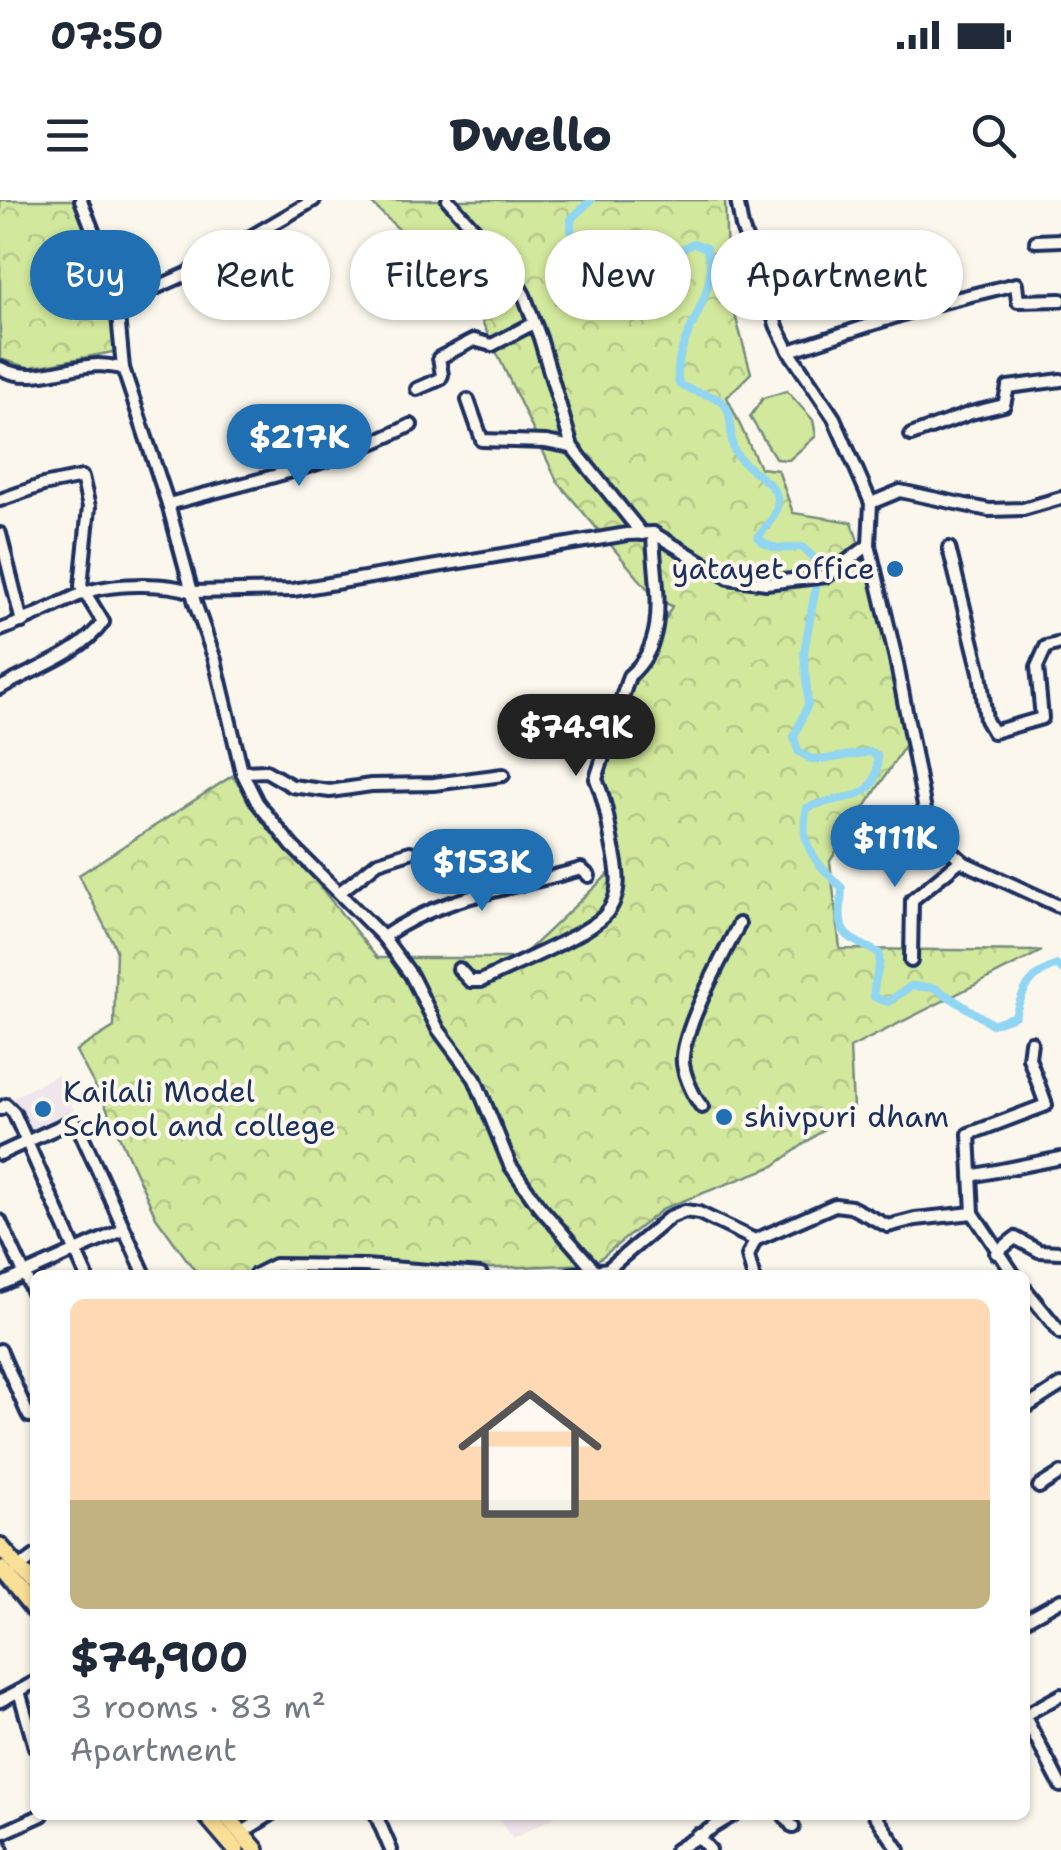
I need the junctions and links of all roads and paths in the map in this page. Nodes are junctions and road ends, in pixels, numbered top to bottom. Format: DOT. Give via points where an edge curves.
graph roads {
  1 [pos="81,200"];
  2 [pos="314,200"];
  3 [pos="448,200"];
  4 [pos="737,200"];
  5 [pos="94,230"];
  6 [pos="1061,240"];
  7 [pos="1036,241"];
  8 [pos="161,286"];
  9 [pos="1061,300"];
  10 [pos="118,320"];
  11 [pos="534,323"];
  12 [pos="789,351"];
  13 [pos="0,368"];
  14 [pos="123,368"];
  15 [pos="1061,380"];
  16 [pos="416,390"];
  17 [pos="468,400"];
  18 [pos="411,425"];
  19 [pos="911,435"];
  20 [pos="572,447"];
  21 [pos="1061,498"];
  22 [pos="0,500"];
  23 [pos="871,503"];
  24 [pos="168,504"];
  25 [pos="0,534"];
  26 [pos="647,534"];
  27 [pos="869,545"];
  28 [pos="949,548"];
  29 [pos="192,592"];
  30 [pos="83,593"];
  31 [pos="22,622"];
  32 [pos="0,630"];
  33 [pos="1061,643"];
  34 [pos="0,688"];
  35 [pos="242,772"];
  36 [pos="503,776"];
  37 [pos="410,852"];
  38 [pos="962,860"];
  39 [pos="589,876"];
  40 [pos="340,892"];
  41 [pos="1061,908"];
  42 [pos="739,924"];
  43 [pos="383,937"];
  44 [pos="911,961"];
  45 [pos="459,969"];
  46 [pos="1030,1042"];
  47 [pos="702,1107"];
  48 [pos="0,1109"];
  49 [pos="26,1142"];
  50 [pos="0,1154"];
  51 [pos="1061,1158"];
  52 [pos="971,1176"];
  53 [pos="973,1213"];
  54 [pos="0,1221"];
  55 [pos="123,1230"];
  56 [pos="755,1240"];
  57 [pos="76,1252"];
  58 [pos="996,1252"];
  59 [pos="1060,1252"];
  60 [pos="36,1270"];
  61 [pos="84,1270"];
  62 [pos="143,1270"];
  63 [pos="595,1270"];
  64 [pos="608,1270"];
  65 [pos="752,1270"];
  66 [pos="1010,1270"];
  67 [pos="30,1273"];
  68 [pos="25,1275"];
  69 [pos="0,1285"];
  70 [pos="30,1286"];
  71 [pos="1030,1295"];
  72 [pos="1061,1333"];
  73 [pos="0,1350"];
  74 [pos="1061,1385"];
  75 [pos="1030,1405"];
  76 [pos="30,1416"];
  77 [pos="1061,1473"];
  78 [pos="1038,1487"];
  79 [pos="0,1546"];
  80 [pos="30,1559"];
  81 [pos="8,1572"];
  82 [pos="30,1584"];
  83 [pos="1061,1600"];
  84 [pos="30,1604"];
  85 [pos="1030,1617"];
  86 [pos="30,1685"];
  87 [pos="19,1691"];
  88 [pos="1061,1696"];
  89 [pos="0,1701"];
  90 [pos="1030,1713"];
  91 [pos="1030,1726"];
  92 [pos="30,1730"];
  93 [pos="1061,1786"];
  94 [pos="31,1820"];
  95 [pos="210,1820"];
  96 [pos="230,1820"];
  97 [pos="261,1820"];
  98 [pos="382,1820"];
  99 [pos="724,1820"];
  100 [pos="788,1820"];
  101 [pos="878,1820"];
  102 [pos="793,1827"];
  103 [pos="241,1832"];
  104 [pos="0,1834"];
  105 [pos="697,1835"];
  106 [pos="236,1850"];
  107 [pos="256,1850"];
  108 [pos="391,1850"];
  109 [pos="676,1850"];
  110 [pos="710,1850"];
  111 [pos="899,1850"];
  1 -- 5 [label="street"];
  2 -- 8 [label="street"];
  3 -- 11 [label="street" via="506,264"];
  4 -- 12 [label="street"];
  6 -- 7 [label="street"];
  9 -- 12 [label="street" via="1018,300 1016,284"];
  10 -- 14 [label="street"];
  11 -- 16 [label="street" via="492,345 474,340 439,358 440,379"];
  11 -- 20 [label="street"];
  12 -- 23 [label="street" via="834,418"];
  13 -- 14 [label="street" via="35,376 100,365"];
  14 -- 24 [label="street"];
  15 -- 19 [label="street" via="1008,388 1004,405"];
  17 -- 20 [label="street" via="482,440"];
  18 -- 24 [label="street" via="289,472"];
  20 -- 26 [label="street"];
  21 -- 23 [label="street" via="989,510 900,491"];
  22 -- 30 [label="street" via="82,477 89,507"];
  23 -- 27 [label="street"];
  24 -- 29 [label="street"];
  25 -- 31 [label="street"];
  26 -- 27 [label="street" via="730,578 766,583 827,576"];
  26 -- 29 [label="street" via="293,590"];
  26 -- 45 [label="street" via="656,639 628,676 596,780 620,872 614,899 605,915 576,934 481,982"];
  27 -- 38 [label="street" via="928,826"];
  28 -- 33 [label="street" via="993,732 1042,718 1036,667 1046,646"];
  29 -- 30 [label="street" via="134,585"];
  29 -- 35 [label="street"];
  30 -- 31 [label="street"];
  30 -- 34 [label="street" via="103,622 96,631 71,652"];
  31 -- 32 [label="street"];
  35 -- 36 [label="street" via="266,772 292,786 330,792"];
  35 -- 40 [label="street" via="292,846"];
  37 -- 40 [label="street" via="378,862"];
  38 -- 41 [label="street"];
  38 -- 44 [label="street" via="912,900"];
  39 -- 43 [label="street" via="582,869 469,896 431,908"];
  40 -- 43 [label="street"];
  42 -- 47 [label="street" via="682,1059"];
  43 -- 63 [label="street" via="475,1079 510,1165"];
  46 -- 52 [label="street" via="1046,1106 969,1134"];
  48 -- 49 [label="street" via="14,1113"];
  49 -- 50 [label="street"];
  49 -- 55 [label="street" via="78,1124"];
  49 -- 57 [label="street"];
  51 -- 52 [label="street"];
  52 -- 53 [label="street"];
  53 -- 56 [label="street" via="888,1226 851,1206 835,1206"];
  53 -- 58 [label="street"];
  54 -- 68 [label="street"];
  55 -- 57 [label="street"];
  55 -- 62 [label="street"];
  56 -- 64 [label="street" via="685,1212 670,1217"];
  56 -- 65 [label="street" via="748,1256"];
  57 -- 60 [label="street"];
  57 -- 61 [label="street"];
  58 -- 59 [label="street" via="1015,1238 1039,1251"];
  58 -- 66 [label="street"];
  67 -- 68 [label="street"];
  68 -- 69 [label="street"];
  68 -- 70 [label="street"];
  71 -- 72 [label="street"];
  73 -- 76 [label="street"];
  74 -- 75 [label="street"];
  77 -- 78 [label="street"];
  79 -- 81 [label="highway"];
  80 -- 81 [label="street"];
  81 -- 82 [label="highway"];
  81 -- 84 [label="highway"];
  83 -- 85 [label="street"];
  86 -- 87 [label="street"];
  87 -- 89 [label="street"];
  87 -- 92 [label="street"];
  88 -- 90 [label="street"];
  91 -- 93 [label="street"];
  94 -- 104 [label="street"];
  95 -- 106 [label="highway"];
  96 -- 103 [label="highway"];
  97 -- 103 [label="street"];
  98 -- 108 [label="street"];
  99 -- 105 [label="street"];
  100 -- 102 [label="street"];
  101 -- 111 [label="street"];
  103 -- 107 [label="highway"];
  105 -- 109 [label="street"];
  105 -- 110 [label="street"];
}
